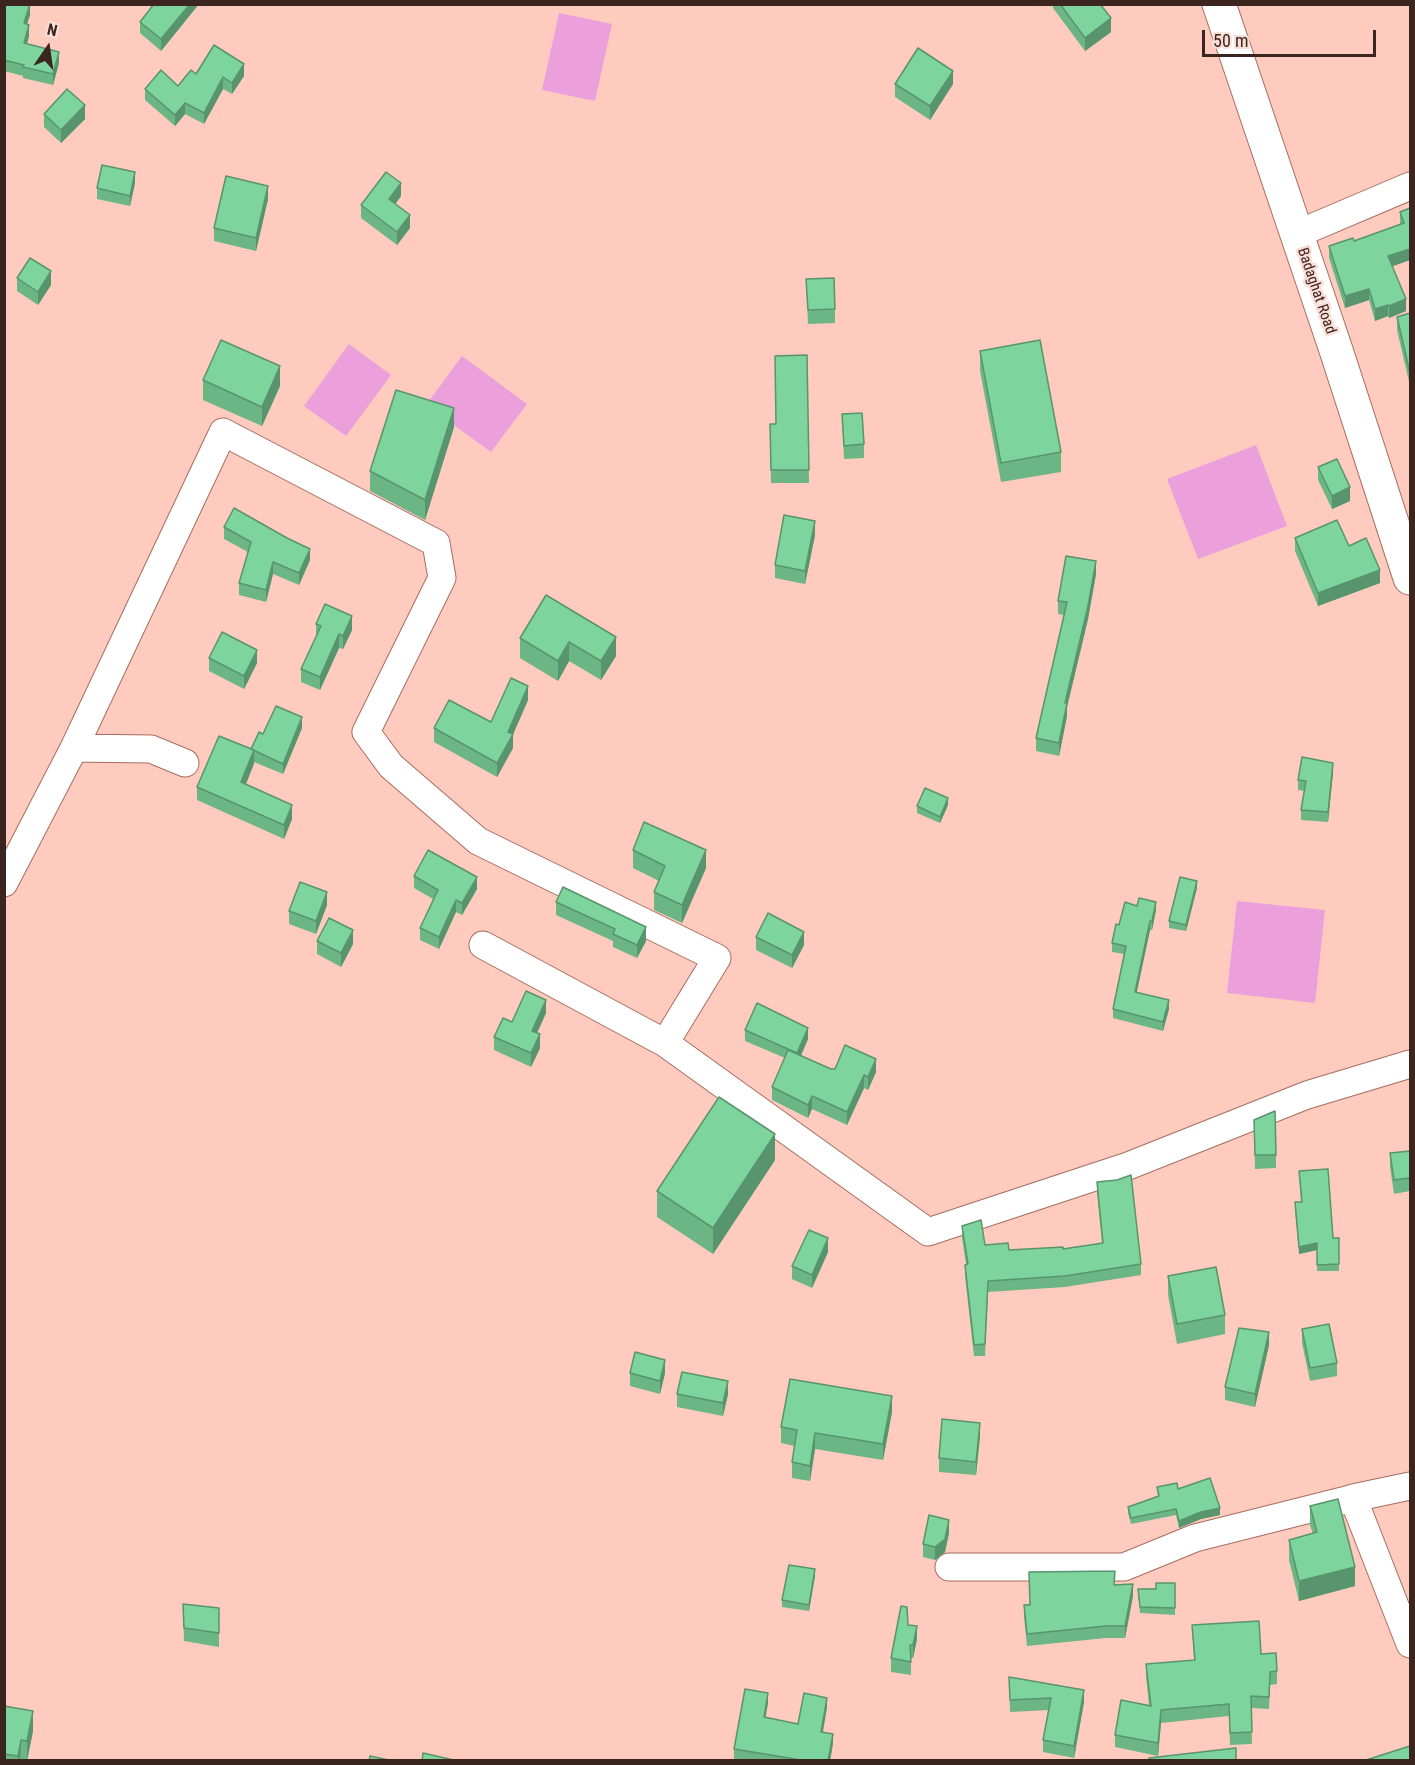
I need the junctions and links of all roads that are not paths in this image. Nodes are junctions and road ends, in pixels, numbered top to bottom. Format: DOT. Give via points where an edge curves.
graph roads {
  1 [pos="1219,4"];
  2 [pos="1410,186"];
  3 [pos="1297,234"];
  4 [pos="1410,578"];
  5 [pos="74,748"];
  6 [pos="185,763"];
  7 [pos="4,883"];
  8 [pos="483,945"];
  9 [pos="665,1043"];
  10 [pos="1410,1064"];
  11 [pos="1410,1486"];
  12 [pos="1358,1497"];
  13 [pos="949,1567"];
  14 [pos="1410,1644"];
  1 -- 3 [label="main road, Badaghat Road"];
  2 -- 3 [label="street"];
  3 -- 4 [label="main road, Badaghat Road"];
  5 -- 6 [label="street" via="151,749"];
  5 -- 7 [label="street"];
  5 -- 9 [label="street" via="223,432 436,543 442,578 366,732 391,766 478,841 717,958"];
  8 -- 9 [label="street"];
  9 -- 10 [label="street" via="928,1232 1128,1166 1307,1095"];
  11 -- 12 [label="street"];
  12 -- 13 [label="street" via="1195,1538 1124,1567"];
  12 -- 14 [label="street" via="1353,1498"];
}
